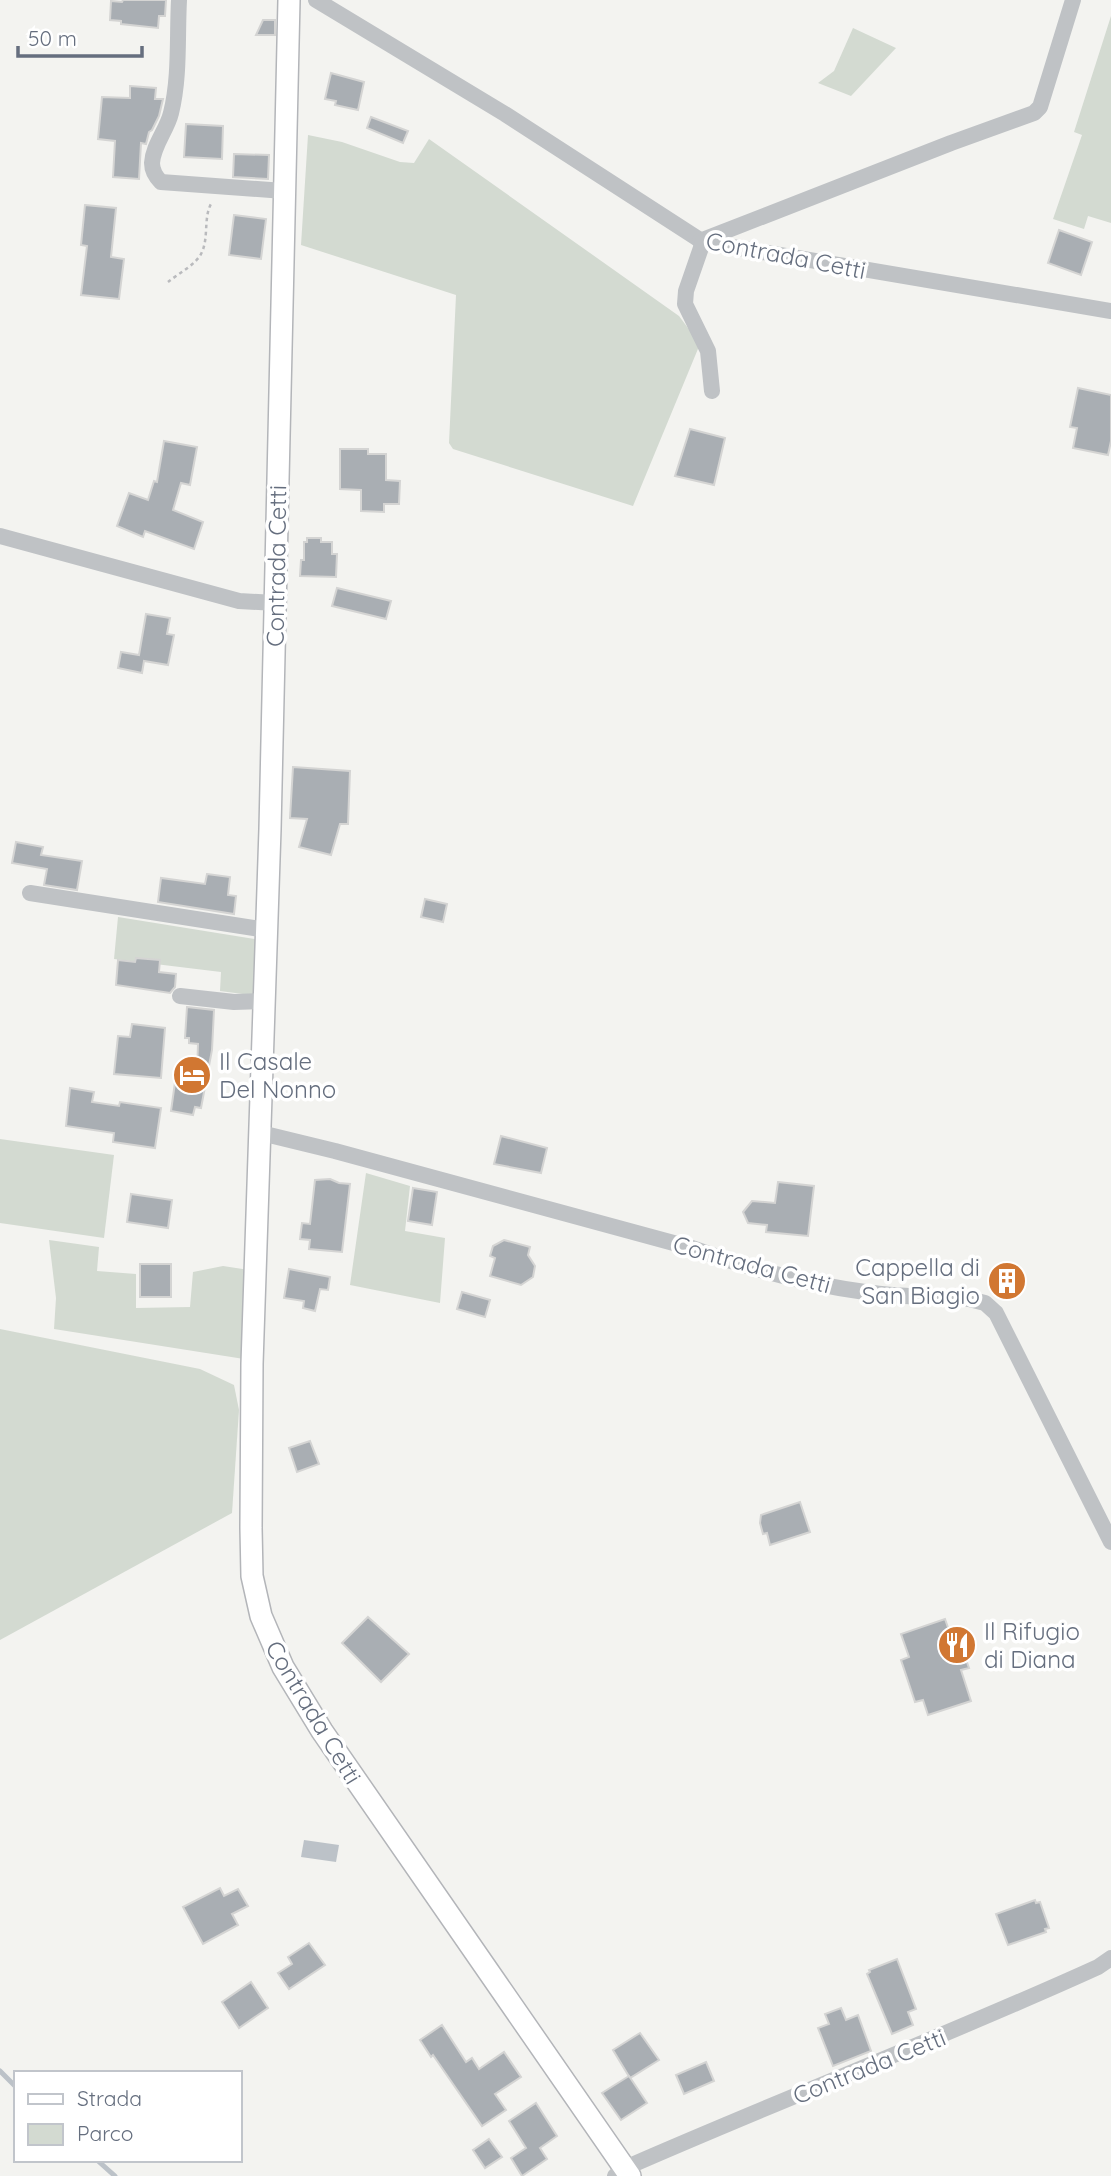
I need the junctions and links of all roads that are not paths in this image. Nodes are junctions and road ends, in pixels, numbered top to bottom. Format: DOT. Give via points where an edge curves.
graph roads {
  1 [pos="179,0"];
  2 [pos="289,0"];
  3 [pos="316,0"];
  4 [pos="1073,0"];
  5 [pos="284,191"];
  6 [pos="701,241"];
  7 [pos="1111,311"];
  8 [pos="712,391"];
  9 [pos="0,536"];
  10 [pos="275,603"];
  11 [pos="30,892"];
  12 [pos="267,930"];
  13 [pos="180,996"];
  14 [pos="265,1001"];
  15 [pos="261,1133"];
  16 [pos="1111,1542"];
  17 [pos="1109,1963"];
  18 [pos="623,2173"];
  1 -- 5 [label="street" via="175,94 152,164 155,176 160,183"];
  2 -- 5 [label="main road, Contrada Cetti"];
  3 -- 6 [label="street, Contrada Cetti" via="505,114"];
  4 -- 6 [label="street" via="1040,107 1034,113"];
  5 -- 10 [label="main road, Contrada Cetti"];
  6 -- 7 [label="street, Contrada Cetti"];
  6 -- 8 [label="street" via="685,303 708,351"];
  9 -- 10 [label="street" via="239,601"];
  10 -- 12 [label="main road, Contrada Cetti"];
  11 -- 12 [label="street"];
  12 -- 14 [label="main road, Contrada Cetti"];
  13 -- 14 [label="street"];
  14 -- 15 [label="main road, Contrada Cetti"];
  15 -- 16 [label="street, Contrada Cetti" via="806,1282 867,1293 985,1303 996,1313"];
  15 -- 18 [label="main road, Contrada Cetti" via="250,1495 252,1576 261,1616 283,1667 338,1755"];
  17 -- 18 [label="street, Contrada Cetti"];
}
